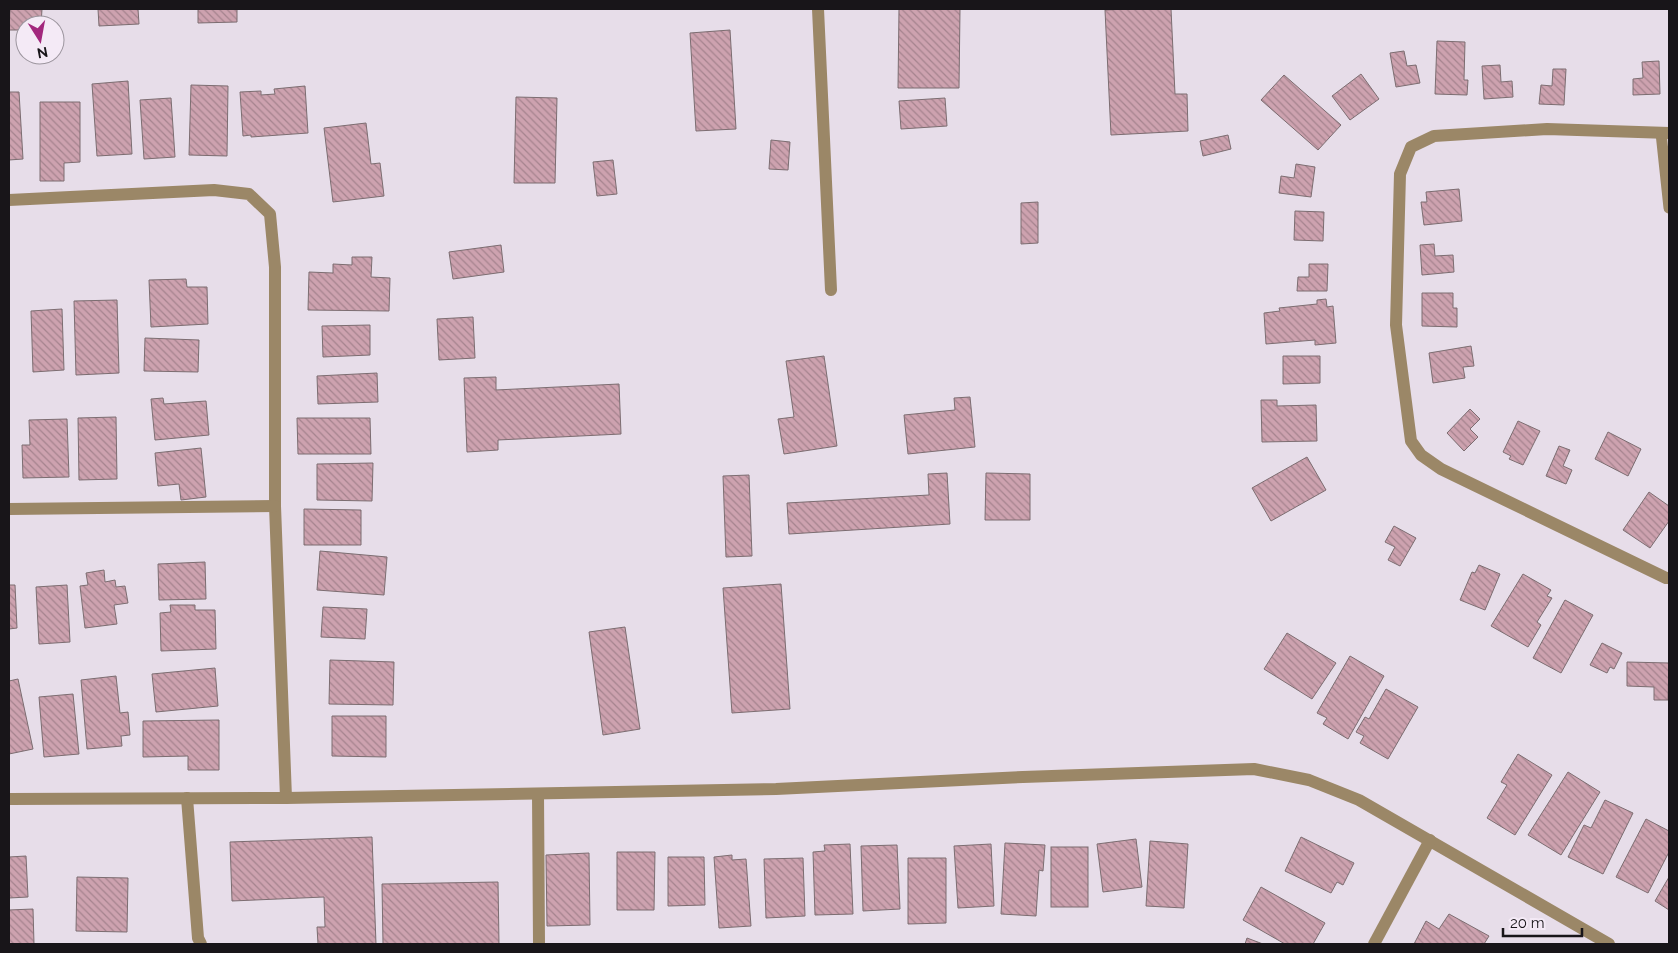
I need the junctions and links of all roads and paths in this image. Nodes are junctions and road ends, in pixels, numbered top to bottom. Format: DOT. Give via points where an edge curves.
graph roads {
  1 [pos="818,9"];
  2 [pos="1665,134"];
  3 [pos="9,200"];
  4 [pos="1669,208"];
  5 [pos="832,290"];
  6 [pos="275,506"];
  7 [pos="9,509"];
  8 [pos="1669,578"];
  9 [pos="538,794"];
  10 [pos="187,798"];
  11 [pos="286,798"];
  12 [pos="9,799"];
  13 [pos="1430,840"];
  14 [pos="201,944"];
  15 [pos="539,944"];
  16 [pos="1374,944"];
  17 [pos="1609,944"];
  1 -- 5 [label="street"];
  2 -- 4 [label="lane"];
  2 -- 8 [label="street" via="1548,129 1434,136 1411,147 1400,174 1396,325 1411,441 1421,455 1442,469"];
  3 -- 6 [label="street" via="214,190 249,194 270,214 275,267"];
  6 -- 7 [label="street"];
  6 -- 11 [label="street"];
  9 -- 11 [label="street"];
  9 -- 13 [label="street" via="776,789 1254,769 1318,783 1358,800"];
  9 -- 15 [label="street"];
  10 -- 11 [label="street"];
  10 -- 12 [label="street"];
  10 -- 14 [label="street"];
  13 -- 16 [label="street"];
  13 -- 17 [label="street"];
}
